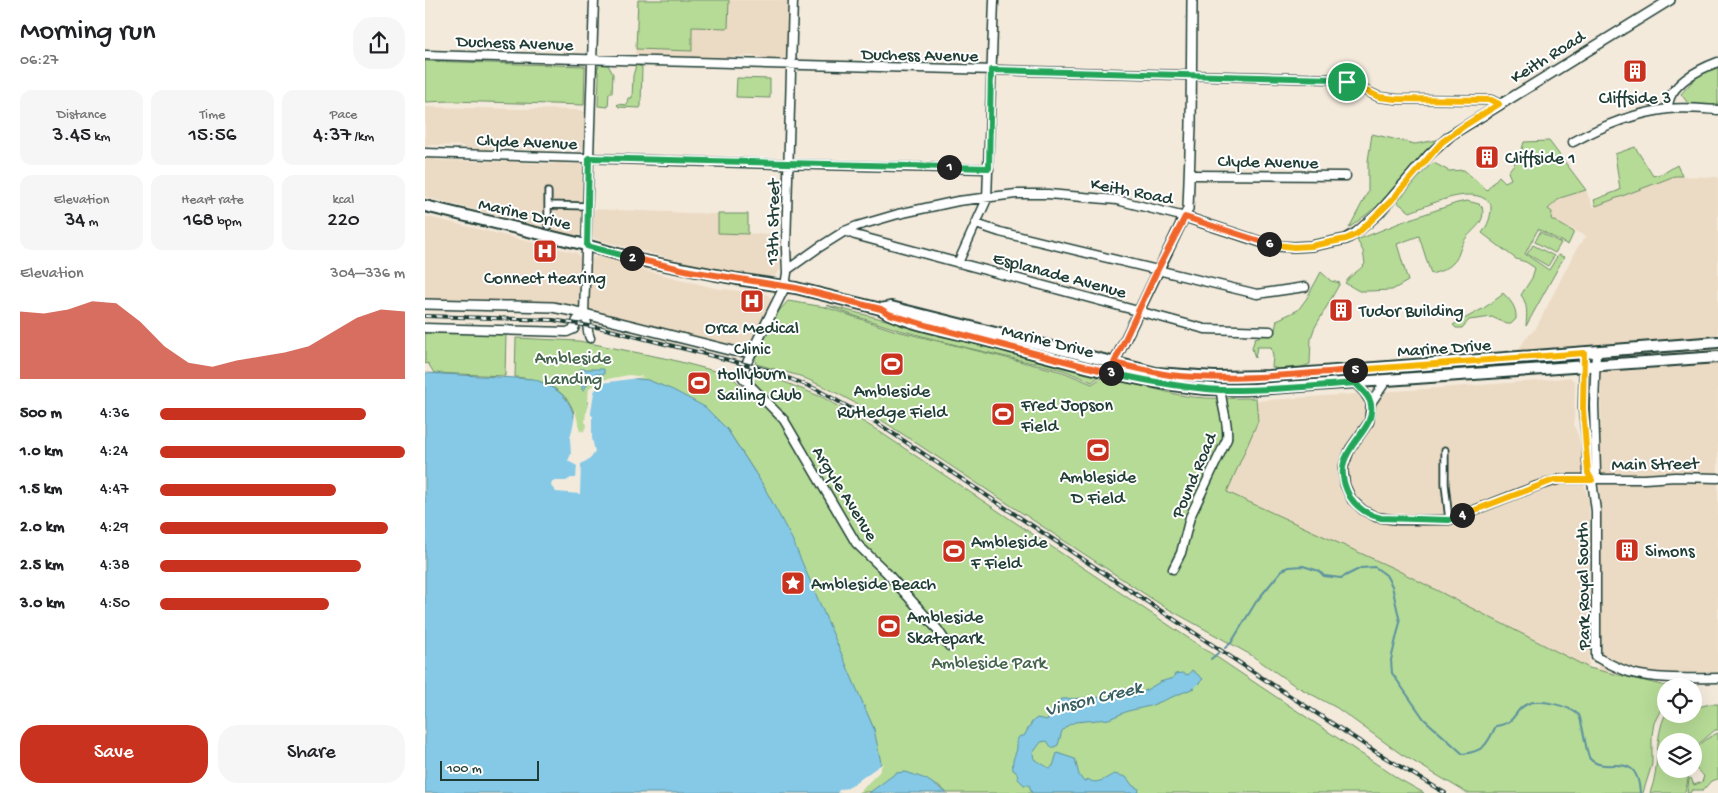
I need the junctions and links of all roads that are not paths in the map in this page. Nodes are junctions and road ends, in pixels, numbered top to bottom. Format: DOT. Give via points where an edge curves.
graph roads {
  1 [pos="595,0"];
  2 [pos="793,0"];
  3 [pos="994,0"];
  4 [pos="1192,0"];
  5 [pos="1670,0"];
  6 [pos="425,55"];
  7 [pos="593,59"];
  8 [pos="1718,62"];
  9 [pos="792,66"];
  10 [pos="991,70"];
  11 [pos="1192,75"];
  12 [pos="1499,104"];
  13 [pos="1668,109"];
  14 [pos="1718,110"];
  15 [pos="1573,142"];
  16 [pos="425,153"];
  17 [pos="589,158"];
  18 [pos="789,164"];
  19 [pos="989,168"];
  20 [pos="1190,175"];
  21 [pos="1346,176"];
  22 [pos="548,192"];
  23 [pos="987,199"];
  24 [pos="548,205"];
  25 [pos="425,206"];
  26 [pos="588,206"];
  27 [pos="1185,217"];
  28 [pos="976,224"];
  29 [pos="548,226"];
  30 [pos="845,231"];
  31 [pos="587,246"];
  32 [pos="958,263"];
  33 [pos="787,270"];
  34 [pos="1157,271"];
  35 [pos="785,286"];
  36 [pos="1305,287"];
  37 [pos="425,304"];
  38 [pos="881,309"];
  39 [pos="1138,310"];
  40 [pos="584,315"];
  41 [pos="425,328"];
  42 [pos="1270,331"];
  43 [pos="591,338"];
  44 [pos="1718,342"];
  45 [pos="752,352"];
  46 [pos="1596,352"];
  47 [pos="1584,353"];
  48 [pos="1718,357"];
  49 [pos="1114,363"];
  50 [pos="1583,366"];
  51 [pos="1595,366"];
  52 [pos="743,375"];
  53 [pos="1229,377"];
  54 [pos="1386,381"];
  55 [pos="1355,383"];
  56 [pos="1221,390"];
  57 [pos="1371,403"];
  58 [pos="1445,450"];
  59 [pos="1718,478"];
  60 [pos="1592,480"];
  61 [pos="1449,520"];
  62 [pos="1173,569"];
  63 [pos="949,646"];
  64 [pos="1718,678"];
  1 -- 7 [label="street"];
  2 -- 9 [label="street, 13th Street"];
  3 -- 10 [label="street"];
  4 -- 11 [label="street"];
  5 -- 12 [label="street, Keith Road"];
  6 -- 7 [label="street, Duchess Avenue"];
  7 -- 9 [label="street, Duchess Avenue"];
  7 -- 17 [label="street"];
  8 -- 13 [label="street" via="1697,70 1685,80 1669,98"];
  9 -- 10 [label="street, Duchess Avenue"];
  9 -- 18 [label="street, 13th Street"];
  10 -- 11 [label="street, Duchess Avenue"];
  10 -- 19 [label="street"];
  11 -- 12 [label="street, Duchess Avenue" via="1333,79 1379,97 1491,100"];
  11 -- 20 [label="street"];
  12 -- 27 [label="street, Keith Road" via="1442,142 1378,214 1357,234 1346,239 1311,246 1278,246"];
  13 -- 14 [label="street"];
  13 -- 15 [label="street" via="1613,123"];
  16 -- 17 [label="street, Clyde Avenue"];
  17 -- 18 [label="street, Clyde Avenue"];
  17 -- 26 [label="street"];
  18 -- 19 [label="street, Clyde Avenue"];
  18 -- 33 [label="street, 13th Street"];
  19 -- 23 [label="street"];
  20 -- 21 [label="street, Clyde Avenue"];
  20 -- 27 [label="street"];
  22 -- 24 [label="street"];
  23 -- 27 [label="street, Keith Road" via="1016,194 1101,198"];
  23 -- 28 [label="street"];
  23 -- 30 [label="street, Keith Road" via="958,201 898,214"];
  24 -- 26 [label="street"];
  24 -- 29 [label="street"];
  25 -- 31 [label="main road, Marine Drive"];
  26 -- 31 [label="street"];
  27 -- 34 [label="street"];
  28 -- 32 [label="street"];
  28 -- 34 [label="street"];
  30 -- 32 [label="street, Esplanade Avenue"];
  30 -- 33 [label="street, Keith Road"];
  31 -- 35 [label="main road, Marine Drive" via="690,271"];
  31 -- 40 [label="street"];
  32 -- 39 [label="street, Esplanade Avenue"];
  33 -- 35 [label="street, 13th Street"];
  34 -- 36 [label="street" via="1257,294"];
  34 -- 39 [label="street"];
  35 -- 38 [label="main road, Marine Drive"];
  35 -- 45 [label="street, 13th Street"];
  37 -- 40 [label="street" via="552,307"];
  38 -- 49 [label="main road, Marine Drive" via="891,307"];
  38 -- 56 [label="main road, Marine Drive" via="929,326 1100,370 1180,386"];
  39 -- 42 [label="street, Esplanade Avenue" via="1205,329"];
  39 -- 49 [label="street"];
  40 -- 41 [label="street" via="577,320 574,329 567,332"];
  40 -- 43 [label="street" via="589,322"];
  40 -- 45 [label="street" via="733,351"];
  44 -- 46 [label="main road, Marine Drive"];
  45 -- 52 [label="street, 13th Street"];
  46 -- 47 [label="main road, Marine Drive"];
  46 -- 51 [label="street, Park Royal South"];
  47 -- 50 [label="street, Park Royal South"];
  47 -- 53 [label="main road, Marine Drive"];
  48 -- 51 [label="main road, Marine Drive"];
  49 -- 53 [label="main road, Marine Drive" via="1171,375"];
  50 -- 51 [label="main road, Marine Drive"];
  50 -- 54 [label="main road, Marine Drive"];
  50 -- 60 [label="street, Park Royal South" via="1587,467"];
  51 -- 60 [label="street, Park Royal South" via="1596,473"];
  52 -- 63 [label="street, Argyle Avenue" via="784,420 856,543 893,579"];
  53 -- 56 [label="main road"];
  54 -- 55 [label="main road, Marine Drive"];
  54 -- 57 [label="street, Main Street"];
  55 -- 56 [label="main road, Marine Drive"];
  55 -- 57 [label="street"];
  56 -- 62 [label="street, Pound Road" via="1227,439 1190,518 1181,553"];
  57 -- 61 [label="street, Main Street" via="1369,422 1350,449 1343,468 1345,485 1352,500 1371,515 1381,518"];
  58 -- 61 [label="street"];
  59 -- 60 [label="street, Main Street"];
  60 -- 61 [label="street, Main Street" via="1554,480"];
  60 -- 64 [label="street, Park Royal South" via="1596,511 1596,657 1635,674"];
}
